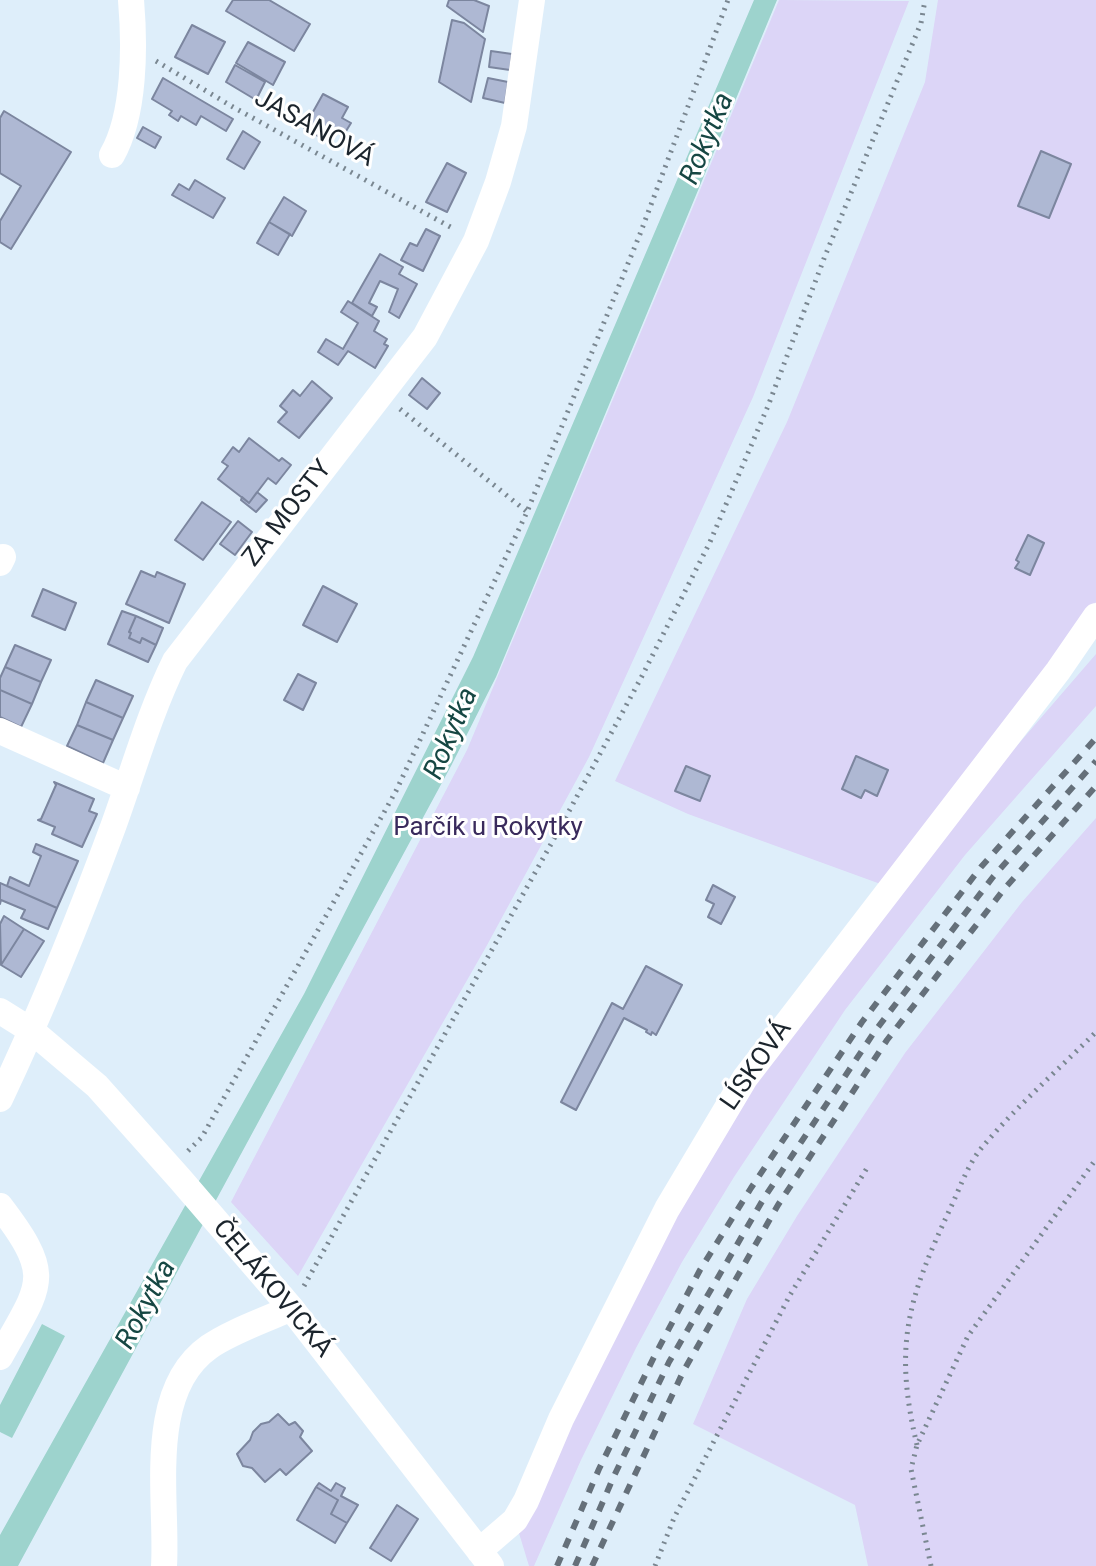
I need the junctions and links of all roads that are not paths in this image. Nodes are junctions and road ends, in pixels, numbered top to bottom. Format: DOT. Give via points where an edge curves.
graph roads {
  1 [pos="131,0"];
  2 [pos="532,0"];
  3 [pos="112,155"];
  4 [pos="1096,616"];
  5 [pos="0,731"];
  6 [pos="127,788"];
  7 [pos="0,1011"];
  8 [pos="32,1031"];
  9 [pos="0,1099"];
  10 [pos="0,1206"];
  11 [pos="291,1308"];
  12 [pos="0,1357"];
  13 [pos="485,1558"];
  14 [pos="164,1566"];
  1 -- 3 [label="street" via="135,48 122,137"];
  2 -- 6 [label="street, ZA MOSTY" via="514,126 476,241 425,337 175,661 159,692"];
  4 -- 13 [label="street, LÍSKOVÁ" via="745,1078 667,1209 561,1419 526,1501"];
  5 -- 6 [label="street"];
  6 -- 8 [label="street, ZA MOSTY"];
  7 -- 8 [label="street, ČELÁKOVICKÁ"];
  8 -- 9 [label="street, ZA MOSTY"];
  8 -- 11 [label="street, ČELÁKOVICKÁ" via="97,1086"];
  10 -- 12 [label="street" via="25,1239 37,1267 35,1294"];
  11 -- 13 [label="street, ČELÁKOVICKÁ"];
  11 -- 14 [label="street" via="208,1347 183,1372 162,1455"];
}
